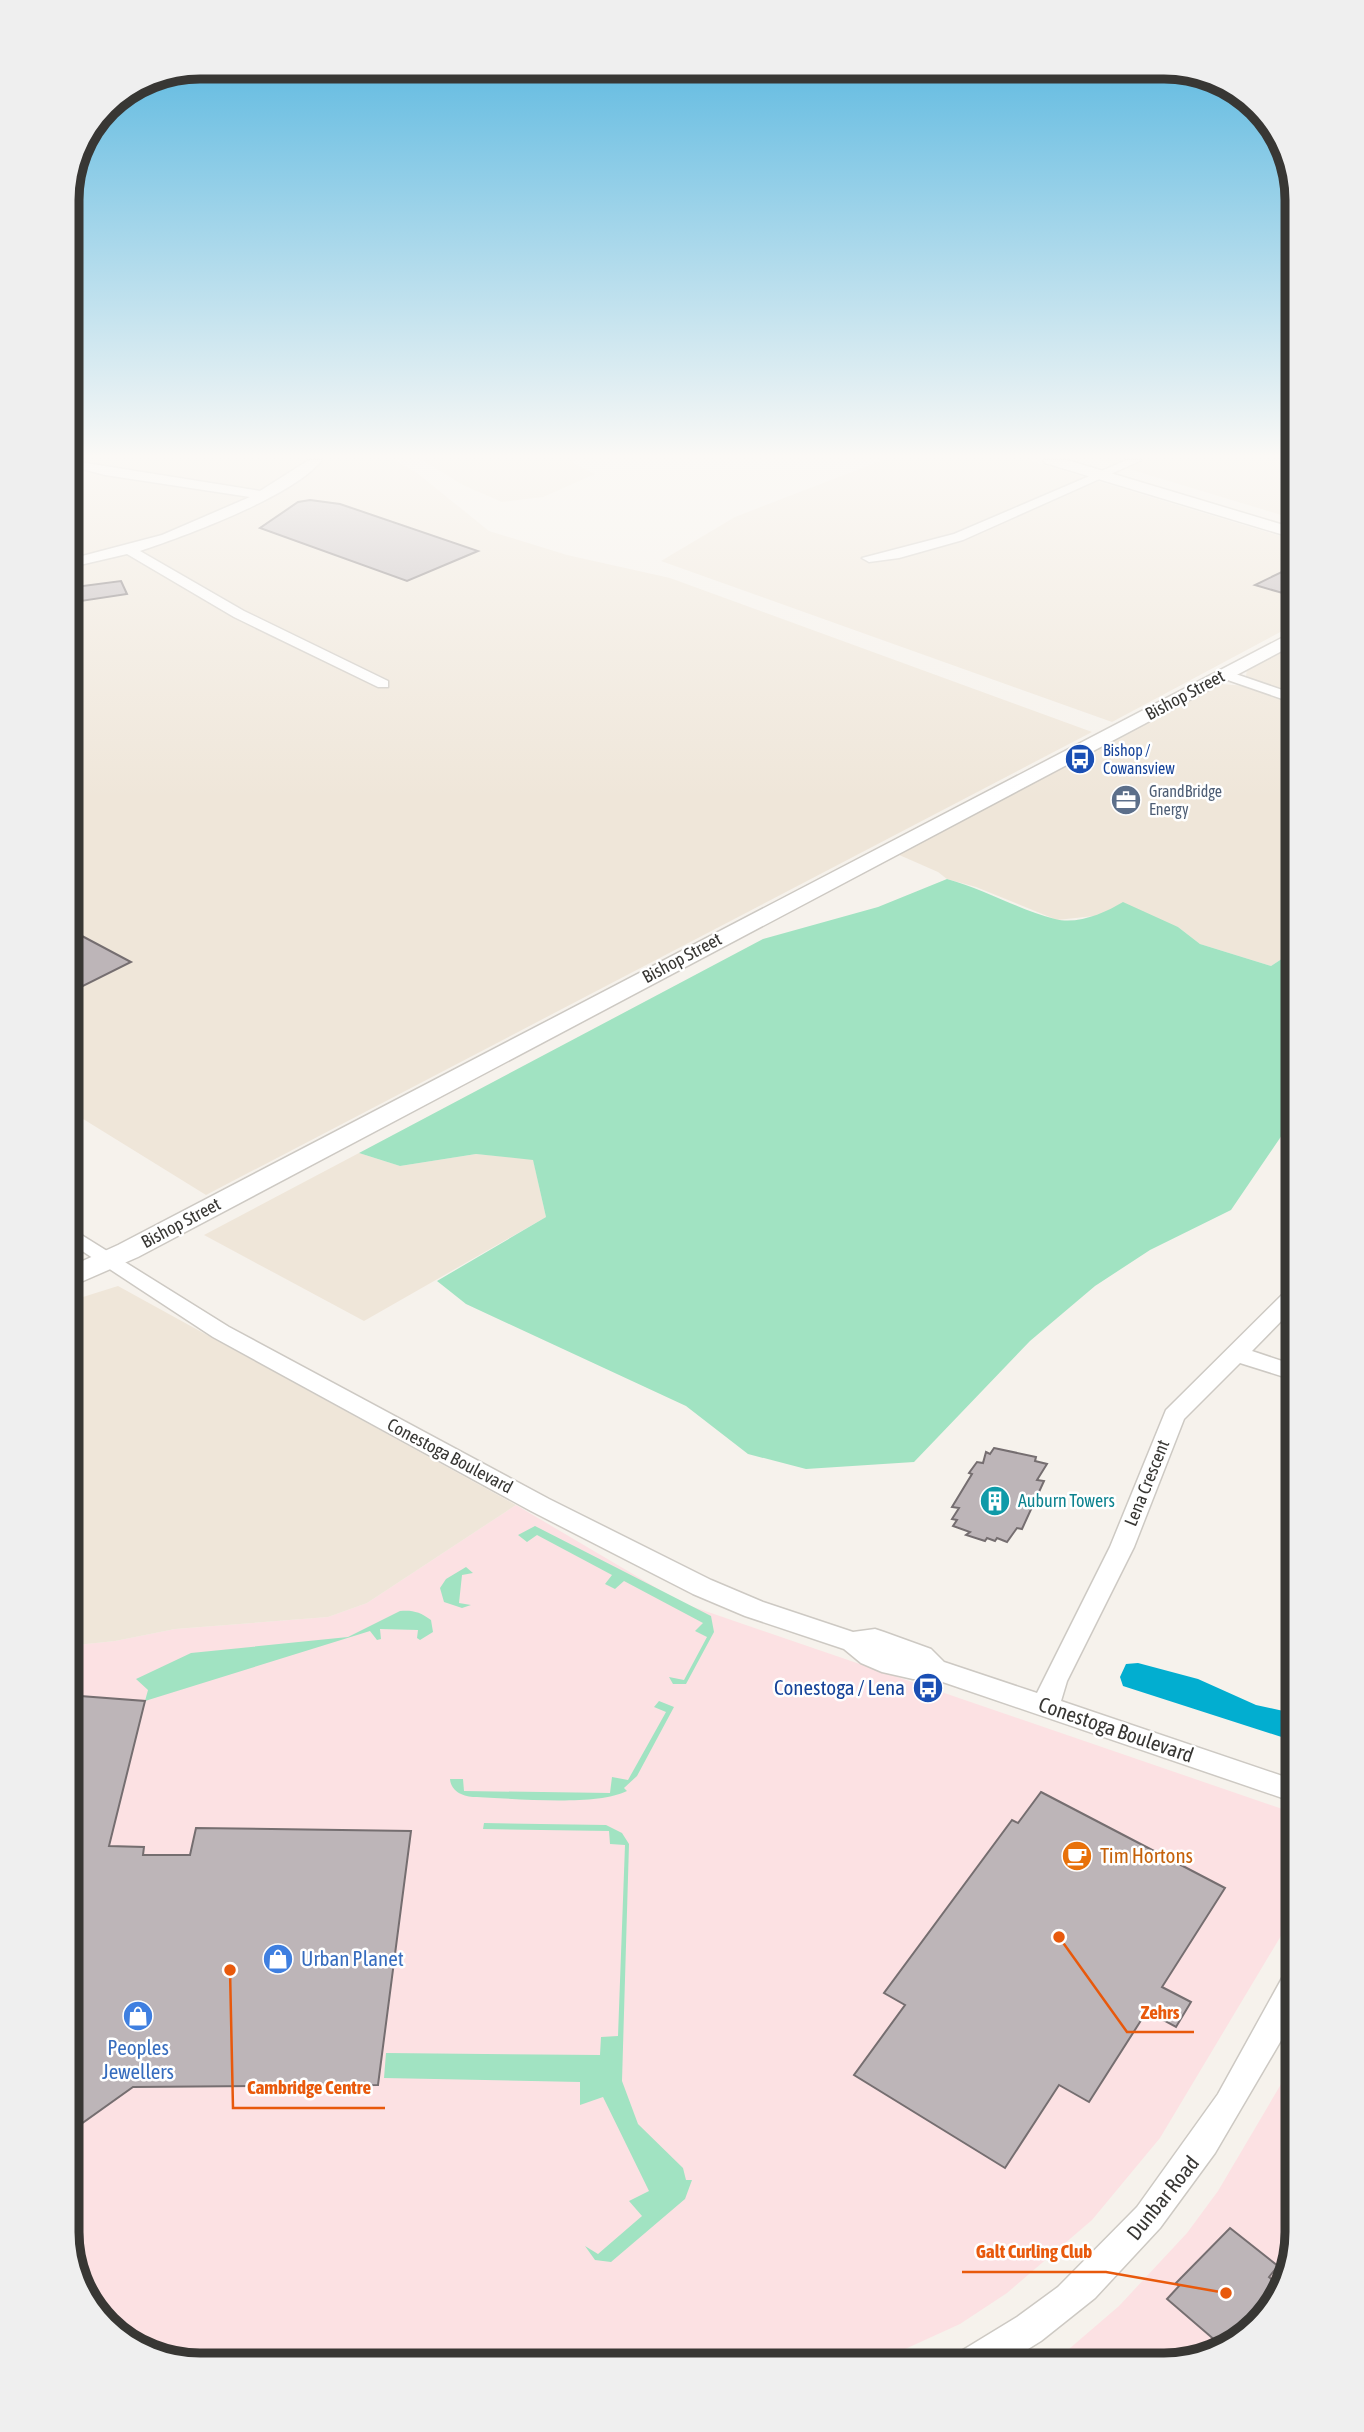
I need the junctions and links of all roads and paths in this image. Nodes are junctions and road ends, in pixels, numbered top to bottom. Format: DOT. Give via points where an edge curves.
graph roads {
  1 [pos="170,573"];
  2 [pos="1285,642"];
  3 [pos="1224,674"];
  4 [pos="383,684"];
  5 [pos="1285,696"];
  6 [pos="79,1240"];
  7 [pos="108,1259"];
  8 [pos="79,1273"];
  9 [pos="1285,1305"];
  10 [pos="1237,1354"];
  11 [pos="1285,1370"];
  12 [pos="1046,1706"];
  13 [pos="1285,1788"];
  14 [pos="1285,2002"];
  15 [pos="990,2353"];
  1 -- 4 [label="street" via="239,614"];
  2 -- 3 [label="main road, Bishop Street"];
  3 -- 5 [label="street"];
  3 -- 7 [label="main road, Bishop Street"];
  6 -- 7 [label="street, Conestoga Boulevard"];
  7 -- 8 [label="main road, Bishop Street"];
  7 -- 12 [label="street, Conestoga Boulevard" via="186,1312 540,1505 702,1587 853,1642 865,1655 913,1671 935,1669"];
  9 -- 10 [label="street, Lena Crescent"];
  10 -- 11 [label="street"];
  10 -- 12 [label="street, Lena Crescent" via="1174,1416 1122,1547 1054,1681"];
  12 -- 13 [label="street, Conestoga Boulevard"];
  14 -- 15 [label="street, Dunbar Road" via="1213,2133 1172,2191 1082,2288"];
}
